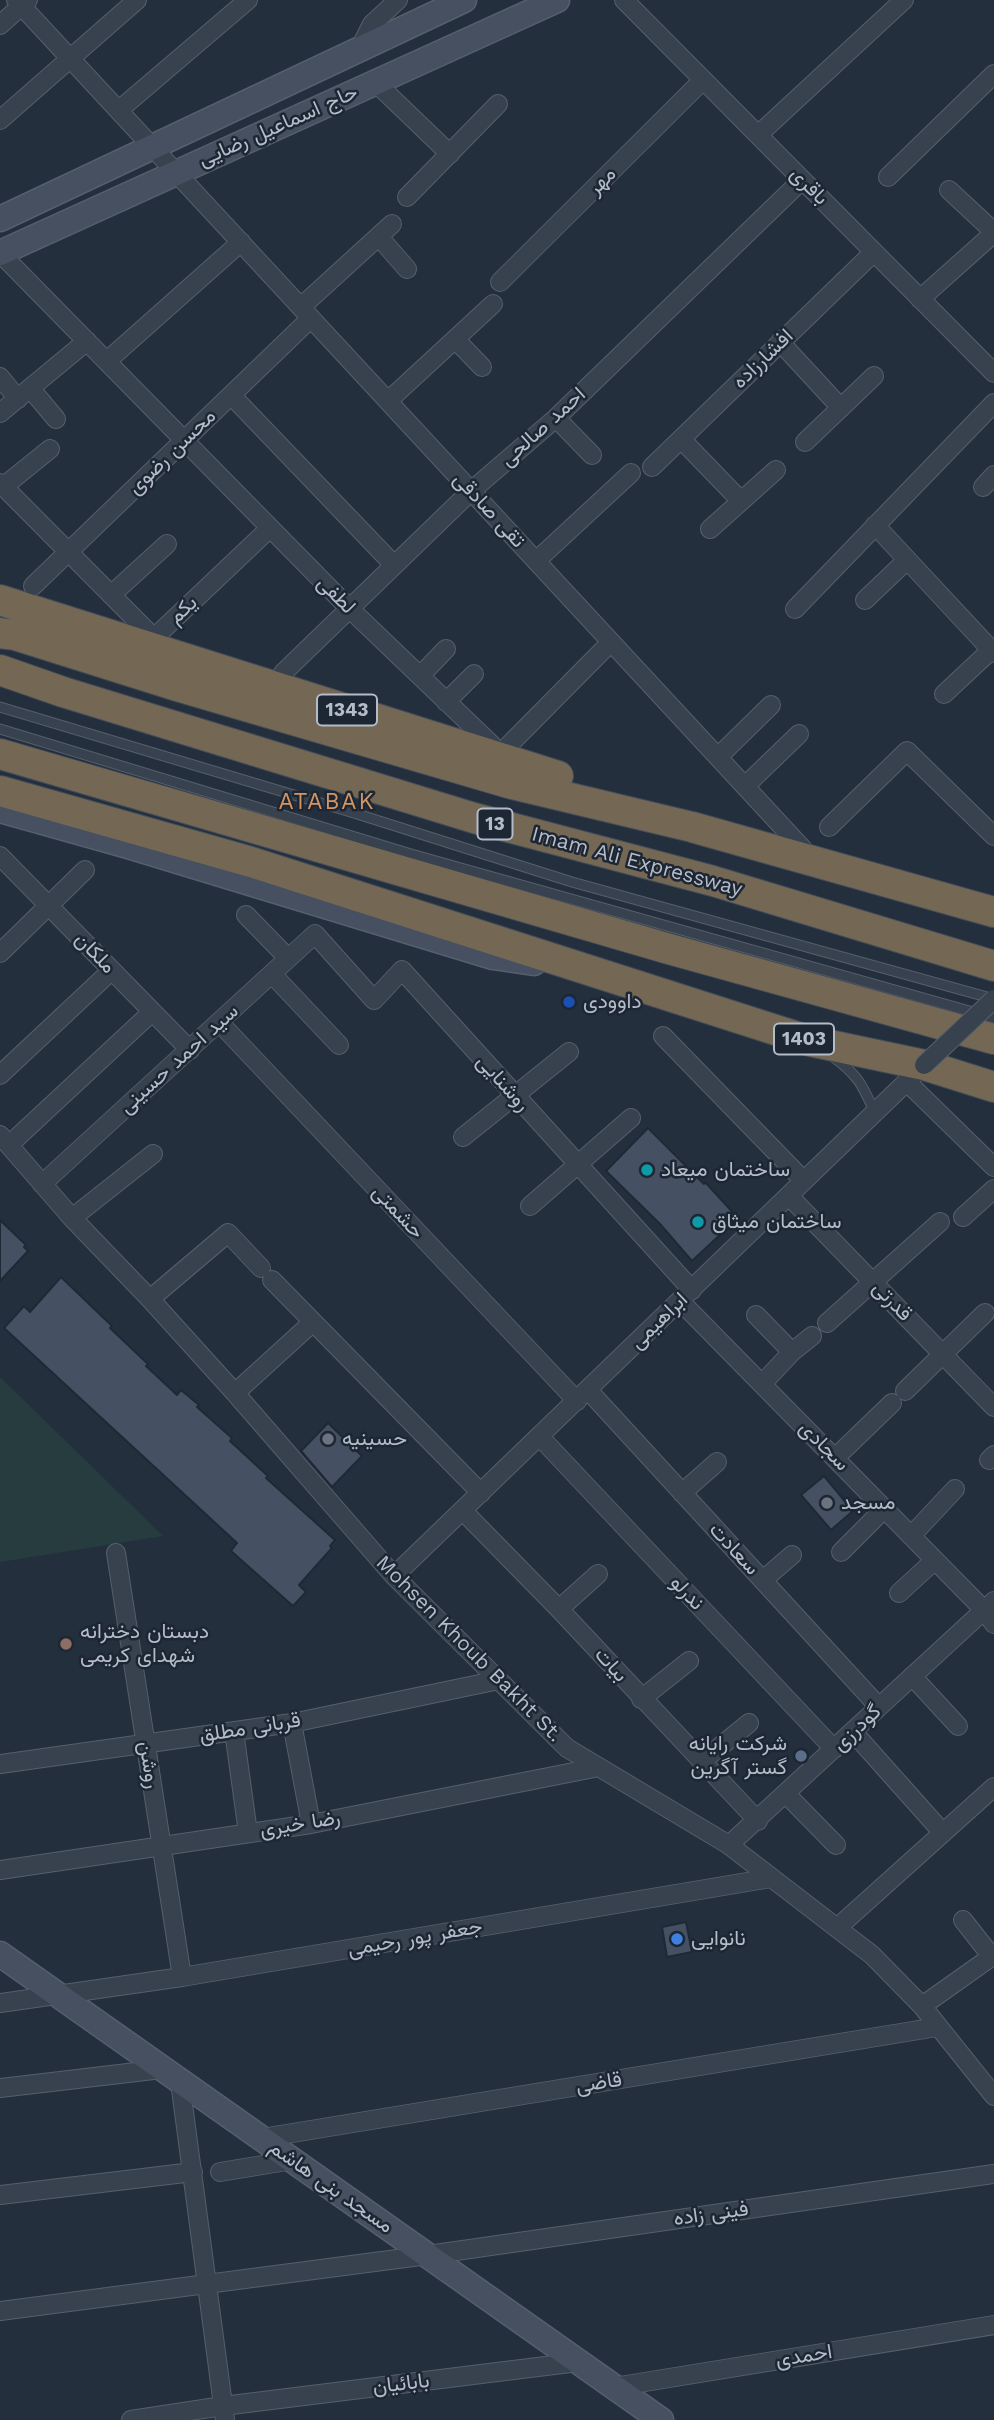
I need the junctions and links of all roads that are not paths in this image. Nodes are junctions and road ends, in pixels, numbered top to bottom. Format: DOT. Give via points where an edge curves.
graph roads {
  1 [pos="137,0"];
  2 [pos="248,0"];
  3 [pos="398,0"];
  4 [pos="464,0"];
  5 [pos="557,0"];
  6 [pos="624,0"];
  7 [pos="904,0"];
  8 [pos="22,2"];
  9 [pos="0,25"];
  10 [pos="359,50"];
  11 [pos="70,58"];
  12 [pos="994,74"];
  13 [pos="703,80"];
  14 [pos="375,82"];
  15 [pos="498,104"];
  16 [pos="119,110"];
  17 [pos="0,120"];
  18 [pos="758,135"];
  19 [pos="152,146"];
  20 [pos="450,153"];
  21 [pos="176,172"];
  22 [pos="888,177"];
  23 [pos="802,180"];
  24 [pos="949,190"];
  25 [pos="407,197"];
  26 [pos="0,219"];
  27 [pos="392,223"];
  28 [pos="994,232"];
  29 [pos="379,237"];
  30 [pos="241,242"];
  31 [pos="874,251"];
  32 [pos="0,253"];
  33 [pos="407,269"];
  34 [pos="500,282"];
  35 [pos="920,299"];
  36 [pos="493,304"];
  37 [pos="306,313"];
  38 [pos="455,339"];
  39 [pos="87,341"];
  40 [pos="780,342"];
  41 [pos="107,361"];
  42 [pos="482,367"];
  43 [pos="994,373"];
  44 [pos="874,376"];
  45 [pos="0,377"];
  46 [pos="24,393"];
  47 [pos="231,395"];
  48 [pos="388,401"];
  49 [pos="994,403"];
  50 [pos="841,408"];
  51 [pos="0,413"];
  52 [pos="556,418"];
  53 [pos="56,419"];
  54 [pos="681,439"];
  55 [pos="184,441"];
  56 [pos="805,442"];
  57 [pos="50,449"];
  58 [pos="592,456"];
  59 [pos="652,467"];
  60 [pos="776,470"];
  61 [pos="631,473"];
  62 [pos="2,485"];
  63 [pos="471,491"];
  64 [pos="741,501"];
  65 [pos="875,526"];
  66 [pos="270,528"];
  67 [pos="710,529"];
  68 [pos="167,544"];
  69 [pos="68,552"];
  70 [pos="907,559"];
  71 [pos="536,561"];
  72 [pos="394,565"];
  73 [pos="33,586"];
  74 [pos="111,595"];
  75 [pos="0,600"];
  76 [pos="865,600"];
  77 [pos="349,608"];
  78 [pos="794,609"];
  79 [pos="0,633"];
  80 [pos="611,642"];
  81 [pos="446,649"];
  82 [pos="993,652"];
  83 [pos="0,670"];
  84 [pos="282,673"];
  85 [pos="474,674"];
  86 [pos="420,676"];
  87 [pos="944,694"];
  88 [pos="446,702"];
  89 [pos="771,705"];
  90 [pos="0,707"];
  91 [pos="0,729"];
  92 [pos="799,734"];
  93 [pos="0,754"];
  94 [pos="718,757"];
  95 [pos="744,786"];
  96 [pos="0,791"];
  97 [pos="0,810"];
  98 [pos="692,827"];
  99 [pos="829,827"];
  100 [pos="994,836"];
  101 [pos="803,849"];
  102 [pos="0,856"];
  103 [pos="85,870"];
  104 [pos="49,906"];
  105 [pos="994,912"];
  106 [pos="246,915"];
  107 [pos="315,934"];
  108 [pos="0,953"];
  109 [pos="288,958"];
  110 [pos="994,966"];
  111 [pos="112,970"];
  112 [pos="272,974"];
  113 [pos="618,978"];
  114 [pos="994,999"];
  115 [pos="152,1012"];
  116 [pos="994,1018"];
  117 [pos="219,1023"];
  118 [pos="663,1036"];
  119 [pos="994,1039"];
  120 [pos="810,1041"];
  121 [pos="339,1045"];
  122 [pos="190,1050"];
  123 [pos="569,1052"];
  124 [pos="916,1074"];
  125 [pos="0,1075"];
  126 [pos="994,1087"];
  127 [pos="515,1096"];
  128 [pos="875,1113"];
  129 [pos="631,1118"];
  130 [pos="463,1137"];
  131 [pos="4,1140"];
  132 [pos="153,1154"];
  133 [pos="577,1164"];
  134 [pos="994,1167"];
  135 [pos="804,1181"];
  136 [pos="42,1184"];
  137 [pos="994,1189"];
  138 [pos="789,1196"];
  139 [pos="530,1206"];
  140 [pos="963,1217"];
  141 [pos="72,1218"];
  142 [pos="940,1222"];
  143 [pos="874,1282"];
  144 [pos="686,1295"];
  145 [pos="150,1299"];
  146 [pos="985,1313"];
  147 [pos="756,1315"];
  148 [pos="313,1322"];
  149 [pos="827,1323"];
  150 [pos="812,1336"];
  151 [pos="792,1352"];
  152 [pos="942,1353"];
  153 [pos="762,1384"];
  154 [pos="235,1393"];
  155 [pos="582,1395"];
  156 [pos="994,1407"];
  157 [pos="540,1437"];
  158 [pos="836,1457"];
  159 [pos="717,1462"];
  160 [pos="955,1489"];
  161 [pos="481,1493"];
  162 [pos="682,1493"];
  163 [pos="885,1508"];
  164 [pos="463,1511"];
  165 [pos="911,1535"];
  166 [pos="841,1552"];
  167 [pos="116,1553"];
  168 [pos="792,1555"];
  169 [pos="935,1560"];
  170 [pos="598,1574"];
  171 [pos="394,1576"];
  172 [pos="763,1580"];
  173 [pos="899,1593"];
  174 [pos="559,1609"];
  175 [pos="991,1612"];
  176 [pos="689,1661"];
  177 [pos="912,1676"];
  178 [pos="499,1680"];
  179 [pos="641,1699"];
  180 [pos="879,1707"];
  181 [pos="292,1723"];
  182 [pos="749,1723"];
  183 [pos="958,1726"];
  184 [pos="234,1731"];
  185 [pos="853,1732"];
  186 [pos="146,1743"];
  187 [pos="834,1749"];
  188 [pos="701,1762"];
  189 [pos="0,1764"];
  190 [pos="599,1767"];
  191 [pos="994,1787"];
  192 [pos="786,1794"];
  193 [pos="758,1821"];
  194 [pos="311,1824"];
  195 [pos="248,1833"];
  196 [pos="943,1833"];
  197 [pos="161,1845"];
  198 [pos="729,1845"];
  199 [pos="836,1845"];
  200 [pos="0,1870"];
  201 [pos="771,1878"];
  202 [pos="963,1920"];
  203 [pos="837,1928"];
  204 [pos="0,1954"];
  205 [pos="993,1956"];
  206 [pos="182,1977"];
  207 [pos="58,1995"];
  208 [pos="0,2003"];
  209 [pos="922,2006"];
  210 [pos="937,2027"];
  211 [pos="171,2075"];
  212 [pos="0,2088"];
  213 [pos="994,2096"];
  214 [pos="261,2138"];
  215 [pos="293,2160"];
  216 [pos="193,2172"];
  217 [pos="220,2172"];
  218 [pos="994,2174"];
  219 [pos="0,2195"];
  220 [pos="428,2255"];
  221 [pos="207,2284"];
  222 [pos="0,2311"];
  223 [pos="994,2325"];
  224 [pos="578,2362"];
  225 [pos="614,2386"];
  226 [pos="224,2413"];
  227 [pos="131,2420"];
  228 [pos="661,2420"];
  1 -- 11 [label="street"];
  2 -- 16 [label="street"];
  3 -- 10 [label="street" via="372,24"];
  4 -- 10 [label="main road, حاج اسماعیل رضایی"];
  5 -- 14 [label="main road, حاج اسماعیل رضایی"];
  6 -- 13 [label="street, باقری"];
  7 -- 18 [label="street"];
  8 -- 9 [label="street"];
  8 -- 11 [label="street, تقی صادقی"];
  10 -- 19 [label="main road, حاج اسماعیل رضایی"];
  11 -- 16 [label="street, تقی صادقی"];
  11 -- 17 [label="street"];
  12 -- 22 [label="street"];
  13 -- 18 [label="street, باقری"];
  13 -- 34 [label="street, مهر"];
  14 -- 20 [label="street"];
  14 -- 21 [label="main road, حاج اسماعیل رضایی"];
  15 -- 20 [label="street"];
  16 -- 19 [label="street, تقی صادقی"];
  18 -- 23 [label="street, باقری"];
  19 -- 21 [label="street, تقی صادقی"];
  19 -- 26 [label="main road, حاج اسماعیل رضایی"];
  20 -- 25 [label="street"];
  21 -- 30 [label="street, تقی صادقی"];
  21 -- 32 [label="main road, حاج اسماعیل رضایی"];
  23 -- 31 [label="street, باقری"];
  23 -- 52 [label="street, احمد صالحی"];
  24 -- 28 [label="street"];
  27 -- 29 [label="street, محسن رضوی"];
  28 -- 35 [label="street"];
  29 -- 33 [label="street"];
  29 -- 37 [label="street, محسن رضوی"];
  30 -- 37 [label="street, تقی صادقی"];
  30 -- 41 [label="street"];
  31 -- 35 [label="street, باقری"];
  31 -- 40 [label="street, افشارزاده"];
  32 -- 39 [label="street, لطفی"];
  35 -- 43 [label="street, باقری"];
  36 -- 38 [label="street"];
  37 -- 47 [label="street, محسن رضوی"];
  37 -- 48 [label="street, تقی صادقی"];
  38 -- 42 [label="street"];
  38 -- 48 [label="street"];
  39 -- 41 [label="street, لطفی"];
  39 -- 46 [label="street"];
  40 -- 50 [label="street"];
  40 -- 54 [label="street, افشارزاده"];
  41 -- 55 [label="street, لطفی"];
  44 -- 50 [label="street"];
  45 -- 46 [label="street"];
  46 -- 51 [label="street"];
  46 -- 53 [label="street"];
  47 -- 55 [label="street, محسن رضوی"];
  47 -- 72 [label="street"];
  48 -- 63 [label="street, تقی صادقی"];
  49 -- 65 [label="street"];
  50 -- 56 [label="street"];
  52 -- 58 [label="street"];
  52 -- 63 [label="street, احمد صالحی"];
  54 -- 59 [label="street, افشارزاده"];
  54 -- 64 [label="street"];
  55 -- 66 [label="street, لطفی"];
  55 -- 69 [label="street, محسن رضوی"];
  57 -- 62 [label="street"];
  60 -- 64 [label="street"];
  61 -- 71 [label="street"];
  62 -- 69 [label="street, یکم"];
  63 -- 71 [label="street, تقی صادقی"];
  63 -- 72 [label="street, احمد صالحی"];
  64 -- 67 [label="street"];
  65 -- 70 [label="street"];
  65 -- 78 [label="street"];
  66 -- 74 [label="street, یکم" via="154,638"];
  66 -- 77 [label="street, لطفی"];
  68 -- 74 [label="street"];
  69 -- 73 [label="street, محسن رضوی"];
  69 -- 74 [label="street, یکم"];
  70 -- 76 [label="street"];
  70 -- 82 [label="street"];
  71 -- 80 [label="street, تقی صادقی"];
  72 -- 77 [label="street, احمد صالحی"];
  75 -- 98 [label="highway, 1343" via="588,785"];
  77 -- 84 [label="street, احمد صالحی"];
  77 -- 86 [label="street, لطفی"];
  79 -- 98 [label="highway, 1343" via="512,784"];
  80 -- 88 [label="street, لطفی" via="500,746"];
  80 -- 94 [label="street, تقی صادقی"];
  81 -- 86 [label="street"];
  82 -- 87 [label="street"];
  83 -- 110 [label="highway, Imam Ali Expressway / 13" via="474,818 713,881"];
  85 -- 88 [label="street"];
  86 -- 88 [label="street, لطفی"];
  89 -- 94 [label="street"];
  90 -- 114 [label="lane" via="572,882"];
  91 -- 116 [label="lane" via="411,854"];
  92 -- 95 [label="street"];
  93 -- 119 [label="highway"];
  94 -- 95 [label="street, تقی صادقی"];
  95 -- 101 [label="street, تقی صادقی"];
  96 -- 113 [label="highway" via="251,862"];
  97 -- 113 [label="main road" via="493,957"];
  98 -- 105 [label="highway"];
  99 -- 100 [label="street" via="907,751"];
  102 -- 104 [label="street, ملکان"];
  103 -- 104 [label="street"];
  104 -- 108 [label="street"];
  104 -- 111 [label="street, ملکان"];
  106 -- 109 [label="street"];
  107 -- 109 [label="street, سید احمد حسینی"];
  107 -- 127 [label="street, روشنایی" via="374,1000 402,971"];
  109 -- 112 [label="street, سید احمد حسینی"];
  111 -- 115 [label="street, ملکان"];
  111 -- 125 [label="street"];
  112 -- 117 [label="street, سید احمد حسینی"];
  112 -- 121 [label="street"];
  113 -- 120 [label="highway, 1403"];
  114 -- 124 [label="street, ابراهیمی, bridge"];
  115 -- 122 [label="street, ملکان"];
  115 -- 131 [label="street"];
  117 -- 122 [label="street, سید احمد حسینی"];
  117 -- 155 [label="street, حشمتی"];
  118 -- 135 [label="street"];
  120 -- 124 [label="highway, 1403"];
  120 -- 128 [label="lane" via="861,1081"];
  122 -- 136 [label="street, سید احمد حسینی"];
  123 -- 127 [label="street"];
  124 -- 126 [label="highway, 1403"];
  124 -- 128 [label="street, ابراهیمی"];
  124 -- 134 [label="street"];
  127 -- 130 [label="street"];
  127 -- 133 [label="street, روشنایی"];
  128 -- 135 [label="street, ابراهیمی"];
  129 -- 133 [label="street"];
  131 -- 136 [label="street, Mohsen Khoub Bakht St."];
  132 -- 141 [label="street"];
  133 -- 139 [label="street"];
  133 -- 144 [label="street, روشنایی"];
  135 -- 138 [label="street, ابراهیمی"];
  136 -- 141 [label="street, Mohsen Khoub Bakht St."];
  137 -- 140 [label="street"];
  138 -- 143 [label="street, قدرتی"];
  138 -- 144 [label="street, ابراهیمی"];
  141 -- 145 [label="street, Mohsen Khoub Bakht St."];
  142 -- 143 [label="street"];
  143 -- 149 [label="street"];
  143 -- 152 [label="street, قدرتی"];
  144 -- 153 [label="street, سجادی"];
  144 -- 155 [label="street, ابراهیمی"];
  145 -- 148 [label="street" via="228,1233"];
  145 -- 154 [label="street, Mohsen Khoub Bakht St."];
  146 -- 152 [label="street"];
  147 -- 151 [label="street"];
  148 -- 154 [label="street"];
  148 -- 161 [label="street"];
  150 -- 151 [label="street"];
  151 -- 153 [label="street"];
  152 -- 156 [label="street, قدرتی"];
  152 -- 158 [label="street"];
  153 -- 158 [label="street, سجادی"];
  154 -- 171 [label="street, Mohsen Khoub Bakht St."];
  155 -- 157 [label="street, ابراهیمی"];
  155 -- 162 [label="street, سعادت"];
  157 -- 161 [label="street, ابراهیمی"];
  157 -- 187 [label="street, ندرلو"];
  158 -- 163 [label="street, سجادی"];
  159 -- 162 [label="street"];
  160 -- 165 [label="street"];
  161 -- 164 [label="street, ابراهیمی"];
  162 -- 172 [label="street, سعادت"];
  163 -- 165 [label="street, سجادی"];
  163 -- 166 [label="street"];
  164 -- 171 [label="street, ابراهیمی"];
  164 -- 174 [label="street, بیات"];
  165 -- 169 [label="street, سجادی"];
  167 -- 186 [label="street, روشن"];
  168 -- 172 [label="street"];
  169 -- 173 [label="street"];
  169 -- 175 [label="street, سجادی"];
  170 -- 174 [label="street"];
  171 -- 178 [label="street, Mohsen Khoub Bakht St."];
  172 -- 180 [label="street, سعادت"];
  174 -- 179 [label="street, بیات"];
  175 -- 177 [label="street, گودرزی"];
  176 -- 179 [label="street"];
  177 -- 180 [label="street, گودرزی"];
  177 -- 183 [label="street"];
  178 -- 181 [label="street, قربانی مطلق"];
  178 -- 190 [label="street, Mohsen Khoub Bakht St." via="567,1748"];
  179 -- 188 [label="street, بیات"];
  180 -- 185 [label="street, گودرزی"];
  181 -- 184 [label="street, قربانی مطلق"];
  181 -- 194 [label="street"];
  182 -- 188 [label="street"];
  184 -- 186 [label="street, قربانی مطلق"];
  184 -- 195 [label="street"];
  185 -- 187 [label="street, گودرزی"];
  185 -- 196 [label="street"];
  186 -- 189 [label="street, قربانی مطلق"];
  186 -- 197 [label="street, روشن"];
  187 -- 192 [label="street, گودرزی"];
  188 -- 193 [label="street, بیات"];
  190 -- 194 [label="street, رضا خیری"];
  190 -- 198 [label="street, Mohsen Khoub Bakht St."];
  191 -- 196 [label="street"];
  192 -- 193 [label="street, گودرزی"];
  192 -- 199 [label="street"];
  193 -- 198 [label="street, گودرزی"];
  194 -- 195 [label="street, رضا خیری"];
  195 -- 197 [label="street, رضا خیری"];
  196 -- 203 [label="street"];
  197 -- 200 [label="street, رضا خیری"];
  197 -- 206 [label="street, روشن"];
  198 -- 201 [label="street, Mohsen Khoub Bakht St."];
  201 -- 203 [label="street, Mohsen Khoub Bakht St."];
  201 -- 206 [label="street, جعفر پور رحیمی"];
  202 -- 205 [label="street"];
  203 -- 209 [label="street, Mohsen Khoub Bakht St." via="872,1955"];
  204 -- 207 [label="main road, مسجد بنی هاشم"];
  205 -- 209 [label="street"];
  206 -- 207 [label="street, جعفر پور رحیمی"];
  207 -- 208 [label="street, جعفر پور رحیمی"];
  207 -- 211 [label="main road, مسجد بنی هاشم"];
  209 -- 210 [label="street, Mohsen Khoub Bakht St."];
  210 -- 213 [label="street, Mohsen Khoub Bakht St."];
  210 -- 214 [label="street, قاضی"];
  211 -- 212 [label="street"];
  211 -- 214 [label="main road, مسجد بنی هاشم"];
  211 -- 216 [label="street"];
  214 -- 215 [label="main road, مسجد بنی هاشم"];
  215 -- 217 [label="street"];
  215 -- 220 [label="main road, مسجد بنی هاشم"];
  216 -- 219 [label="street"];
  216 -- 221 [label="street"];
  218 -- 220 [label="street, فینی زاده"];
  220 -- 221 [label="street, فینی زاده"];
  220 -- 224 [label="main road, مسجد بنی هاشم"];
  221 -- 222 [label="street, فینی زاده"];
  221 -- 226 [label="street"];
  223 -- 225 [label="street, احمدی"];
  224 -- 225 [label="main road, مسجد بنی هاشم"];
  224 -- 226 [label="street, بابائیان"];
  225 -- 228 [label="main road, مسجد بنی هاشم"];
  226 -- 227 [label="street, بابائیان"];
}
